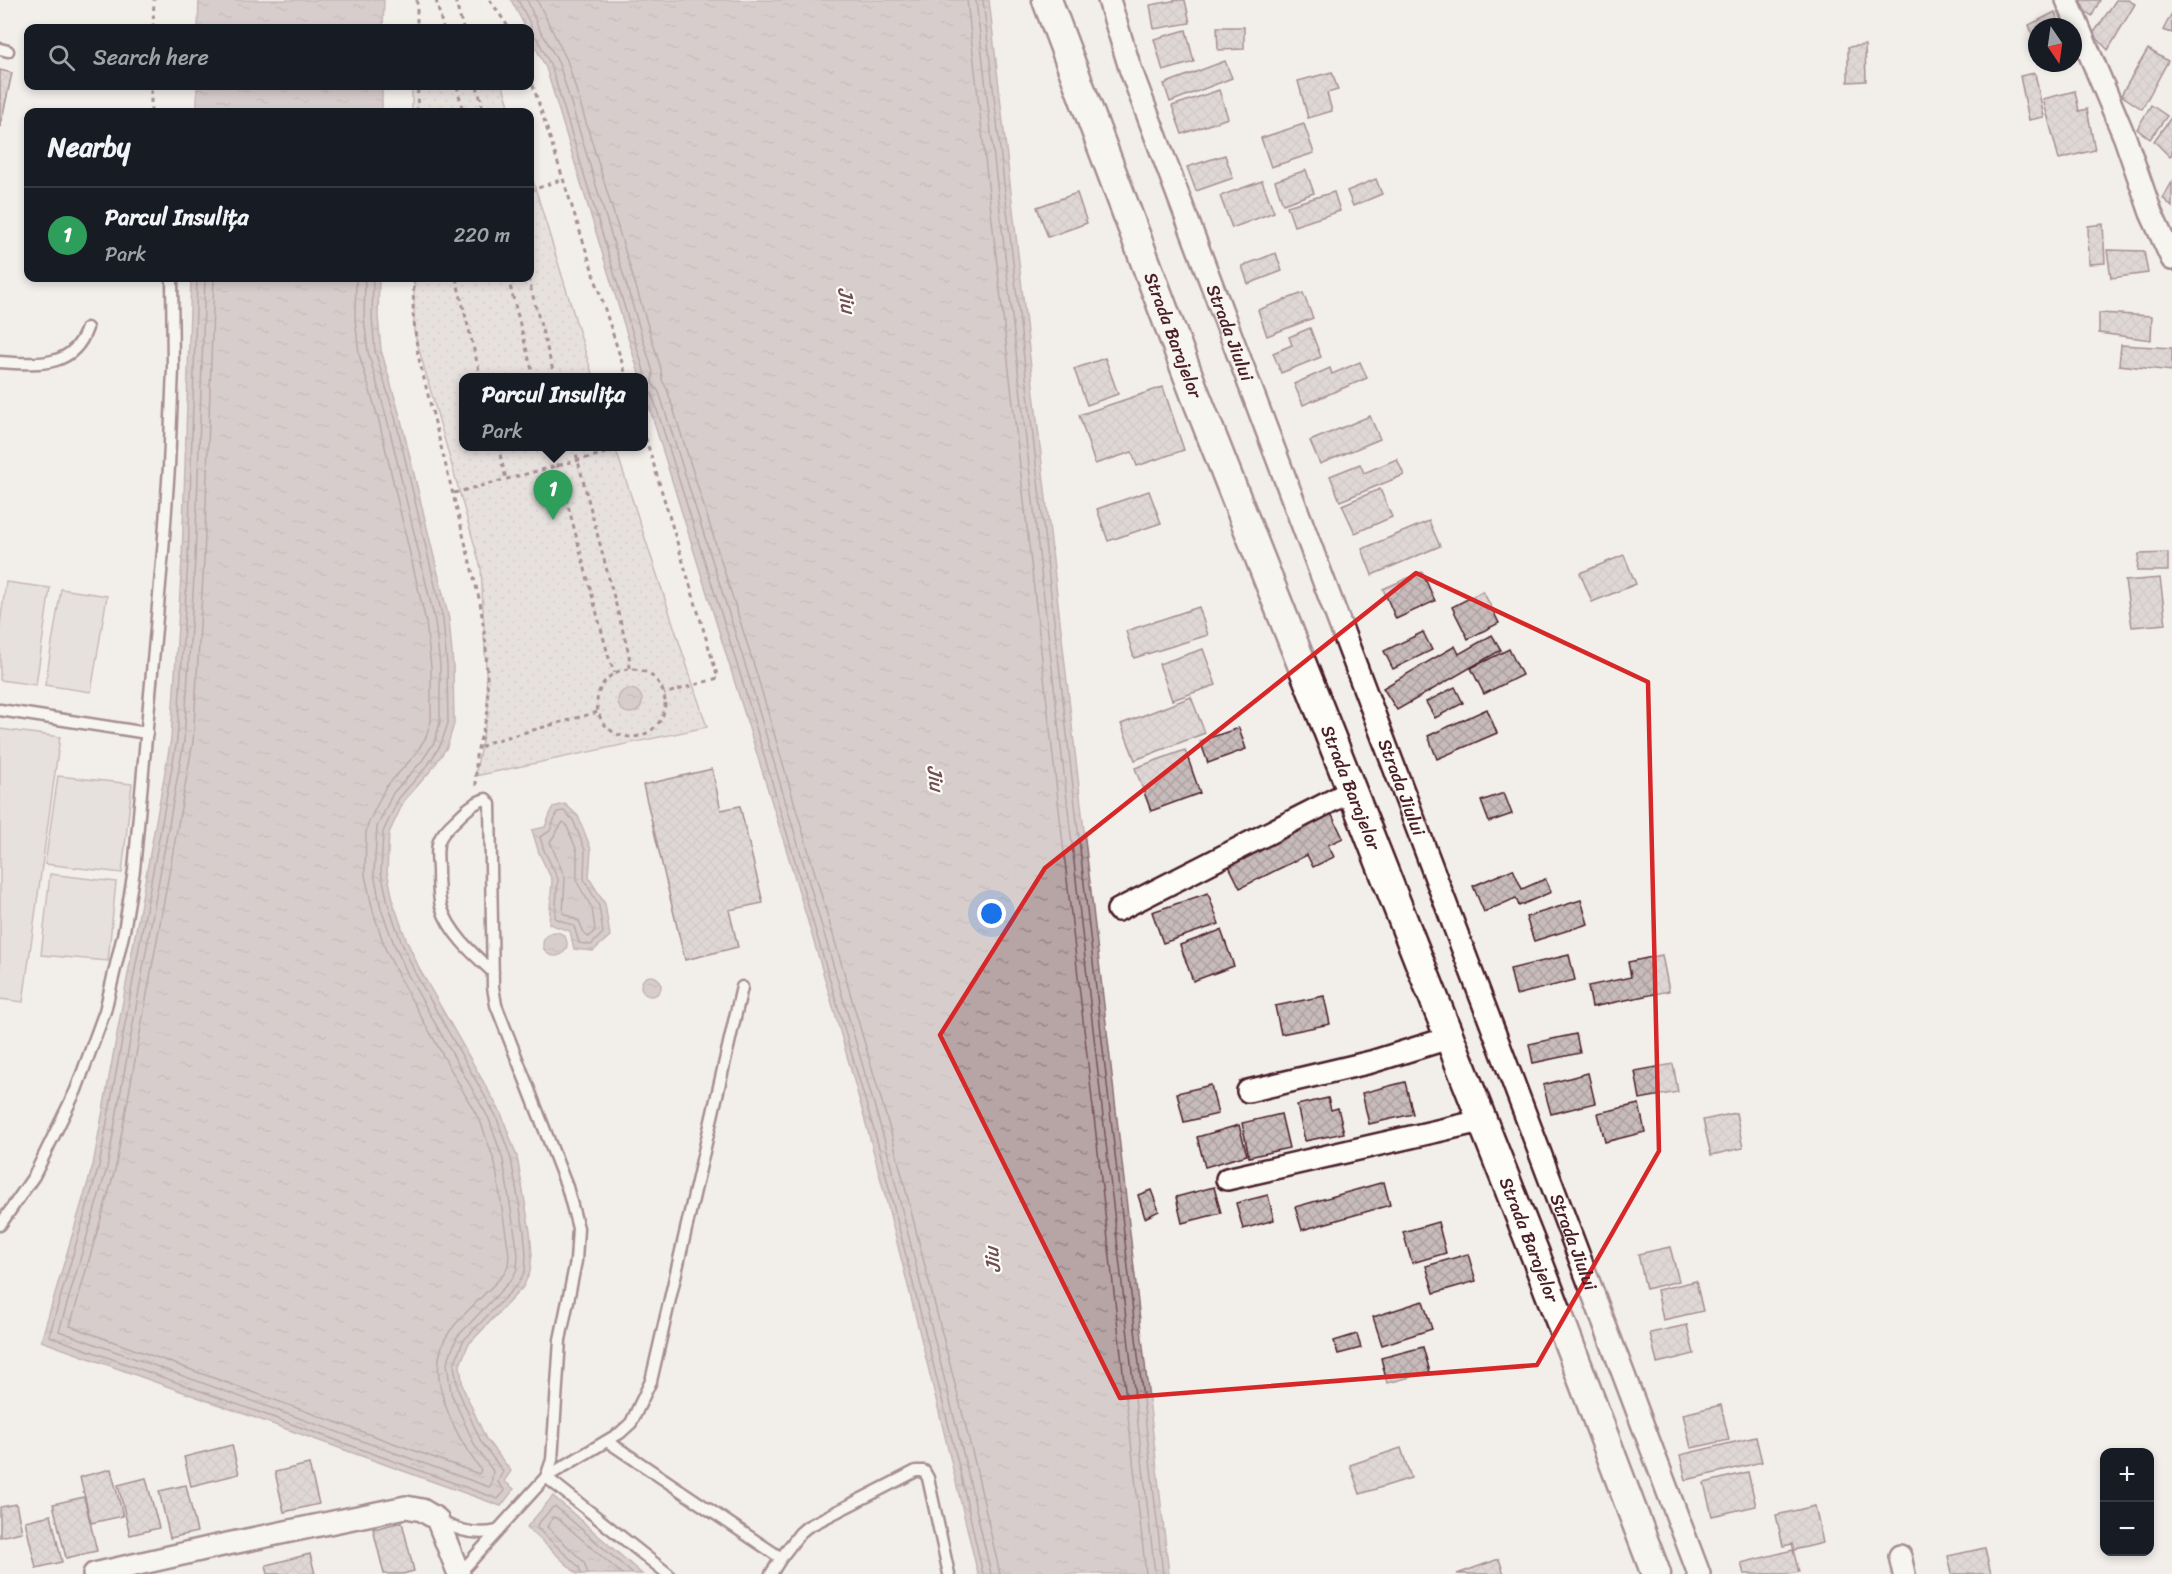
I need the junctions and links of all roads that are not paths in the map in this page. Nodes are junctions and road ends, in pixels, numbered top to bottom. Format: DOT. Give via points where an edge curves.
graph roads {
  1 [pos="1047,0"];
  2 [pos="1109,0"];
  3 [pos="2067,0"];
  4 [pos="2172,259"];
  5 [pos="172,282"];
  6 [pos="87,327"];
  7 [pos="0,362"];
  8 [pos="0,710"];
  9 [pos="147,734"];
  10 [pos="1351,791"];
  11 [pos="1118,910"];
  12 [pos="493,972"];
  13 [pos="742,987"];
  14 [pos="1449,1038"];
  15 [pos="1248,1091"];
  16 [pos="1481,1121"];
  17 [pos="1227,1179"];
  18 [pos="0,1225"];
  19 [pos="607,1441"];
  20 [pos="546,1477"];
  21 [pos="437,1520"];
  22 [pos="497,1532"];
  23 [pos="781,1558"];
  24 [pos="94,1574"];
  25 [pos="459,1574"];
  26 [pos="668,1574"];
  27 [pos="771,1574"];
  28 [pos="949,1574"];
  29 [pos="1656,1574"];
  30 [pos="1699,1574"];
  1 -- 10 [label="main road, Strada Barajelor" via="1195,394"];
  2 -- 30 [label="street, Strada Jiului" via="1130,68"];
  3 -- 4 [label="street"];
  5 -- 9 [label="lane" via="169,467"];
  6 -- 7 [label="lane" via="82,343 57,360"];
  8 -- 9 [label="lane"];
  9 -- 18 [label="lane" via="134,870 105,1011 58,1130 34,1176"];
  10 -- 11 [label="street"];
  10 -- 14 [label="main road, Strada Barajelor"];
  12 -- 12 [label="lane" via="490,804 486,800 478,801 443,832 436,848 441,906 468,949"];
  12 -- 20 [label="lane" via="496,1005 567,1187 578,1228 576,1261 560,1340 552,1460"];
  13 -- 19 [label="lane" via="651,1381 631,1423"];
  14 -- 15 [label="street" via="1371,1062"];
  14 -- 16 [label="main road, Strada Barajelor"];
  16 -- 17 [label="street"];
  16 -- 29 [label="main road, Strada Barajelor"];
  19 -- 20 [label="lane"];
  19 -- 23 [label="lane"];
  20 -- 22 [label="lane"];
  20 -- 26 [label="lane"];
  21 -- 22 [label="lane" via="469,1533"];
  21 -- 24 [label="street" via="422,1510 405,1507"];
  21 -- 25 [label="street"];
  22 -- 25 [label="lane"];
  23 -- 27 [label="lane"];
  23 -- 28 [label="lane" via="807,1527 916,1471 924,1471"];
}
